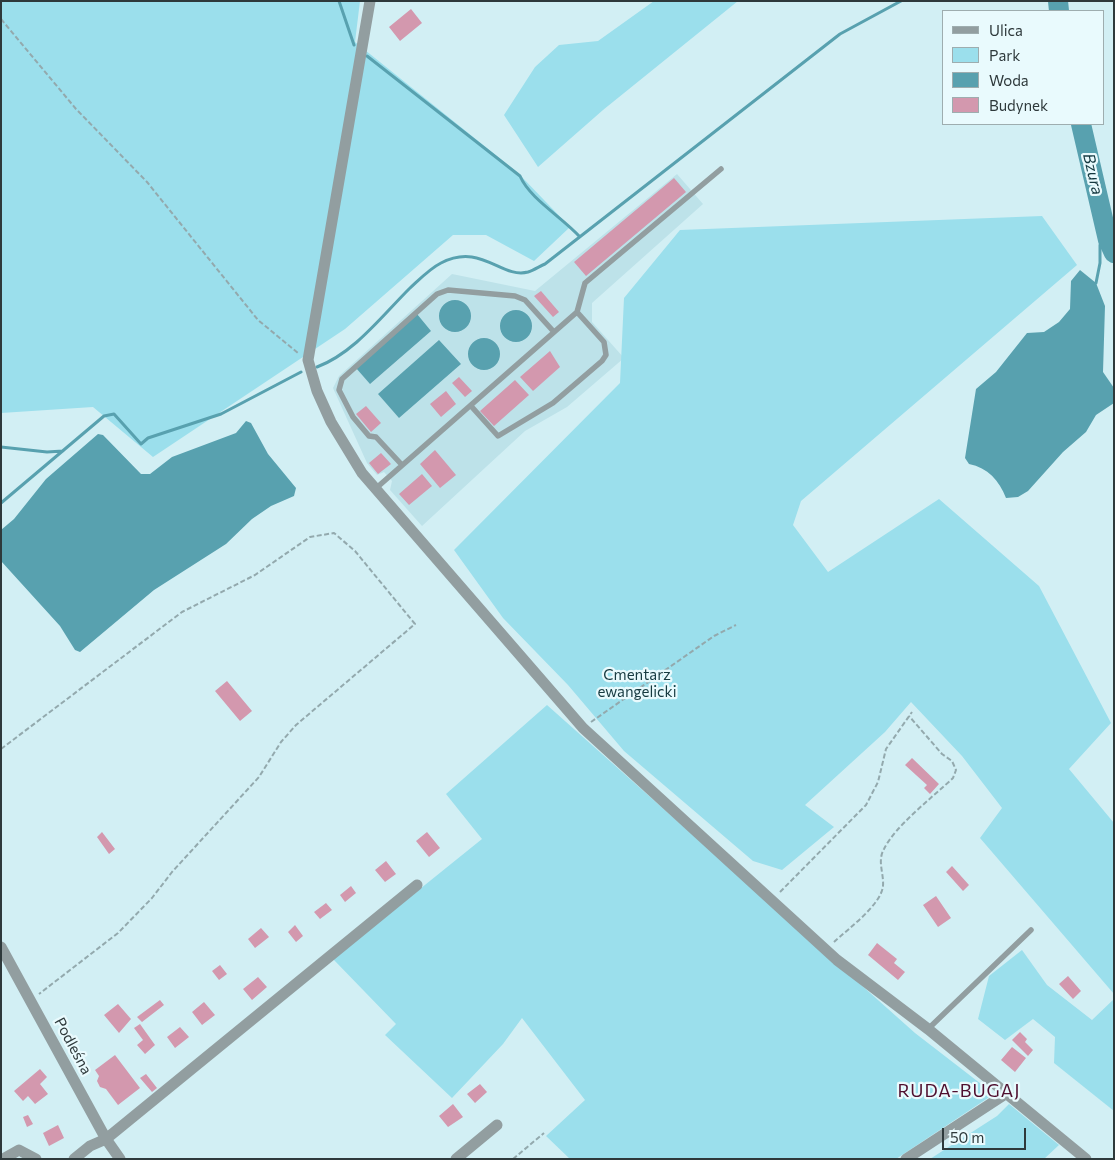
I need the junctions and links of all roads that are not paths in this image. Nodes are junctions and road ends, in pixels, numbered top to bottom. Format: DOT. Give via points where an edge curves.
graph roads {
  1 [pos="370,1"];
  2 [pos="722,169"];
  3 [pos="577,312"];
  4 [pos="554,332"];
  5 [pos="471,406"];
  6 [pos="402,465"];
  7 [pos="374,490"];
  8 [pos="417,885"];
  9 [pos="1031,930"];
  10 [pos="1,947"];
  11 [pos="928,1029"];
  12 [pos="1007,1093"];
  13 [pos="497,1125"];
  14 [pos="106,1138"];
  15 [pos="3,1159"];
  16 [pos="36,1159"];
  17 [pos="74,1159"];
  18 [pos="120,1159"];
  19 [pos="456,1159"];
  20 [pos="906,1159"];
  21 [pos="1086,1159"];
  1 -- 7 [label="street" via="308,360 316,391 331,422"];
  2 -- 3 [label="lane" via="585,284"];
  3 -- 4 [label="lane"];
  3 -- 5 [label="lane" via="604,342 606,355 595,367 553,403 498,436"];
  4 -- 5 [label="lane"];
  4 -- 6 [label="lane" via="526,300 515,296 448,290 437,294 340,384 339,390 353,418"];
  5 -- 6 [label="lane"];
  6 -- 7 [label="lane"];
  7 -- 11 [label="street" via="583,728 826,950"];
  8 -- 14 [label="street"];
  9 -- 11 [label="lane"];
  10 -- 14 [label="street, Podleśna"];
  11 -- 12 [label="street"];
  12 -- 20 [label="street"];
  12 -- 21 [label="street"];
  13 -- 19 [label="street"];
  14 -- 17 [label="street"];
  14 -- 18 [label="street, Podleśna"];
  15 -- 16 [label="street" via="19,1150"];
}
